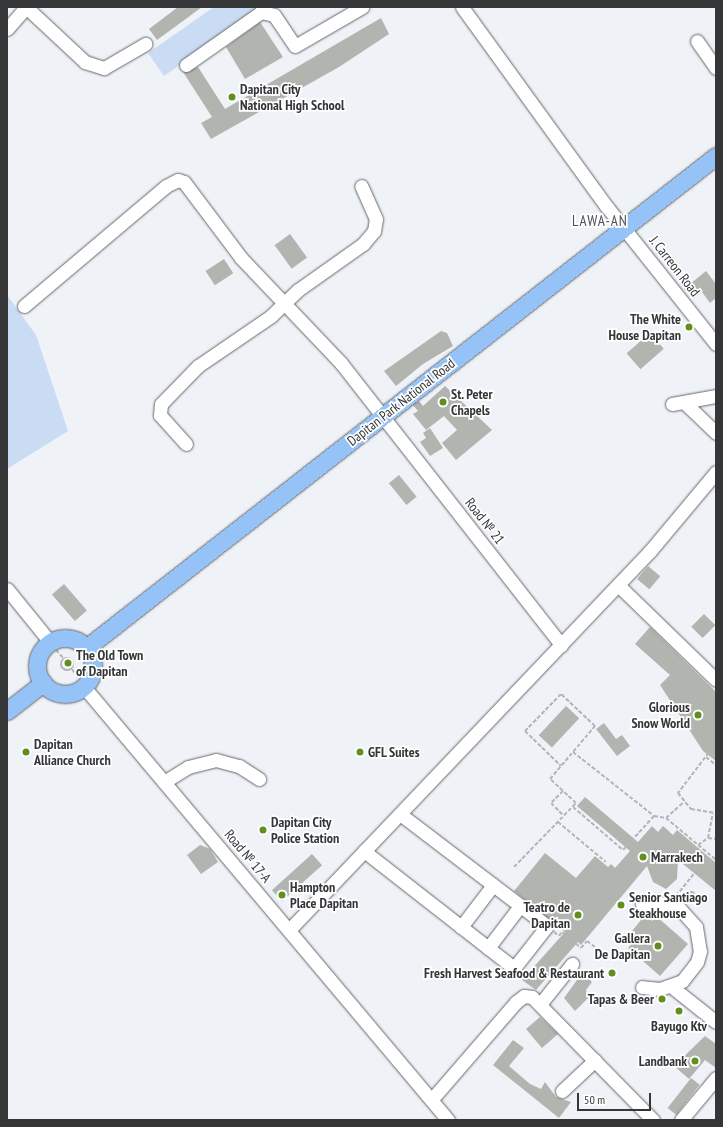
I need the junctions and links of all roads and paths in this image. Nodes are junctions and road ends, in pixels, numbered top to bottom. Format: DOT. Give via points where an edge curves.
graph roads {
  1 [pos="26,7"];
  2 [pos="362,7"];
  3 [pos="462,7"];
  4 [pos="7,29"];
  5 [pos="697,41"];
  6 [pos="145,44"];
  7 [pos="186,66"];
  8 [pos="716,68"];
  9 [pos="716,156"];
  10 [pos="361,186"];
  11 [pos="624,228"];
  12 [pos="284,304"];
  13 [pos="24,306"];
  14 [pos="715,341"];
  15 [pos="716,396"];
  16 [pos="672,404"];
  17 [pos="686,404"];
  18 [pos="383,416"];
  19 [pos="716,433"];
  20 [pos="186,444"];
  21 [pos="716,472"];
  22 [pos="618,585"];
  23 [pos="7,589"];
  24 [pos="50,642"];
  25 [pos="561,645"];
  26 [pos="86,648"];
  27 [pos="73,666"];
  28 [pos="716,680"];
  29 [pos="43,684"];
  30 [pos="84,687"];
  31 [pos="7,711"];
  32 [pos="716,743"];
  33 [pos="573,752"];
  34 [pos="706,757"];
  35 [pos="716,765"];
  36 [pos="561,766"];
  37 [pos="259,779"];
  38 [pos="164,782"];
  39 [pos="563,791"];
  40 [pos="684,802"];
  41 [pos="573,806"];
  42 [pos="715,813"];
  43 [pos="400,814"];
  44 [pos="564,816"];
  45 [pos="654,816"];
  46 [pos="666,818"];
  47 [pos="558,822"];
  48 [pos="708,838"];
  49 [pos="716,839"];
  50 [pos="698,845"];
  51 [pos="364,851"];
  52 [pos="716,860"];
  53 [pos="606,862"];
  54 [pos="514,868"];
  55 [pos="694,874"];
  56 [pos="494,885"];
  57 [pos="642,904"];
  58 [pos="670,904"];
  59 [pos="520,906"];
  60 [pos="547,926"];
  61 [pos="461,927"];
  62 [pos="288,930"];
  63 [pos="488,948"];
  64 [pos="608,957"];
  65 [pos="572,964"];
  66 [pos="642,987"];
  67 [pos="672,987"];
  68 [pos="541,1003"];
  69 [pos="716,1022"];
  70 [pos="595,1060"];
  71 [pos="716,1078"];
  72 [pos="562,1091"];
  73 [pos="432,1099"];
  74 [pos="448,1120"];
  75 [pos="653,1120"];
  76 [pos="681,1120"];
  1 -- 4 [label="street"];
  1 -- 6 [label="street" via="85,62 104,68"];
  2 -- 7 [label="street" via="295,46 274,15 261,12"];
  3 -- 11 [label="street, J. Carreon Road"];
  5 -- 8 [label="street"];
  9 -- 11 [label="main road, Dapitan Park National Road"];
  10 -- 12 [label="street" via="376,219 374,231 363,244"];
  11 -- 14 [label="street, J. Carreon Road"];
  11 -- 18 [label="main road, Dapitan Park National Road"];
  12 -- 13 [label="street, Road № 21" via="240,258 184,182 178,180 166,186"];
  12 -- 18 [label="street, Road № 21" via="341,363"];
  12 -- 20 [label="street" via="198,366 161,404 160,415"];
  15 -- 17 [label="street"];
  16 -- 17 [label="street"];
  17 -- 19 [label="street"];
  18 -- 25 [label="street, Road № 21"];
  18 -- 26 [label="main road, Dapitan Park National Road"];
  21 -- 22 [label="street"];
  22 -- 25 [label="street"];
  22 -- 28 [label="street"];
  23 -- 24 [label="street"];
  24 -- 26 [label="main road" via="69,639"];
  24 -- 29 [label="main road" via="41,652 37,665"];
  25 -- 43 [label="street"];
  26 -- 30 [label="main road" via="93,671"];
  27 -- 27 [label="path" via="65,670 62,661 71,659"];
  29 -- 30 [label="main road" via="60,694 73,693"];
  29 -- 31 [label="main road"];
  30 -- 38 [label="street, Road № 17-A"];
  32 -- 34 [label="path"];
  33 -- 36 [label="path"];
  33 -- 36 [label="path" via="595,726 561,694 525,731"];
  33 -- 45 [label="path"];
  34 -- 35 [label="path"];
  34 -- 40 [label="path" via="678,793"];
  36 -- 39 [label="path" via="550,779"];
  37 -- 38 [label="street" via="239,766 216,760 188,767"];
  38 -- 62 [label="street, Road № 17-A"];
  39 -- 41 [label="path" via="576,803"];
  39 -- 44 [label="path" via="551,803"];
  40 -- 42 [label="path" via="691,809"];
  40 -- 46 [label="path"];
  41 -- 44 [label="path"];
  41 -- 45 [label="path" via="623,850"];
  42 -- 48 [label="path"];
  43 -- 51 [label="street"];
  43 -- 56 [label="street"];
  44 -- 47 [label="path"];
  45 -- 46 [label="path"];
  46 -- 50 [label="path"];
  47 -- 53 [label="path"];
  47 -- 54 [label="path"];
  48 -- 49 [label="path"];
  48 -- 50 [label="path"];
  50 -- 52 [label="path"];
  51 -- 61 [label="street"];
  51 -- 62 [label="street"];
  55 -- 58 [label="path"];
  56 -- 59 [label="street"];
  56 -- 61 [label="street"];
  57 -- 58 [label="street"];
  58 -- 67 [label="street" via="693,922 700,951 691,973"];
  59 -- 60 [label="street"];
  59 -- 63 [label="street"];
  60 -- 63 [label="street" via="514,968"];
  60 -- 64 [label="path" via="559,936 562,932 581,948 587,941"];
  61 -- 63 [label="street"];
  62 -- 73 [label="street, Road № 17-A"];
  65 -- 68 [label="street"];
  66 -- 67 [label="street"];
  67 -- 69 [label="street"];
  68 -- 70 [label="street"];
  68 -- 73 [label="street" via="524,996 516,1002"];
  70 -- 72 [label="street"];
  70 -- 75 [label="street"];
  71 -- 76 [label="street"];
  73 -- 74 [label="street, Road № 17-A"];
}
